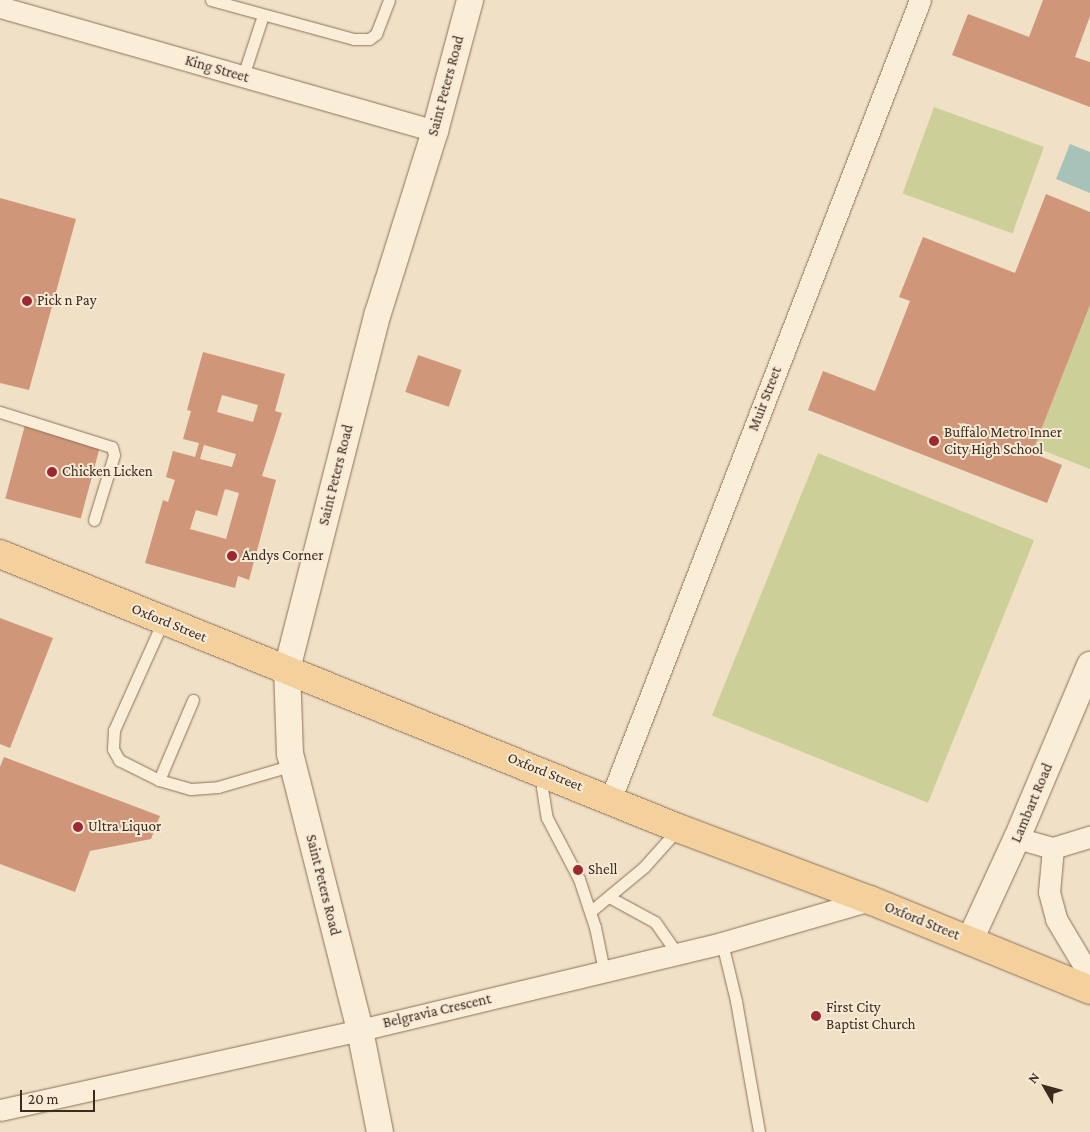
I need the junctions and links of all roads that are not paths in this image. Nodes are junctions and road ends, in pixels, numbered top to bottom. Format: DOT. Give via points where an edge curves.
graph roads {
  1 [pos="211,0"];
  2 [pos="389,0"];
  3 [pos="470,0"];
  4 [pos="920,0"];
  5 [pos="0,7"];
  6 [pos="263,15"];
  7 [pos="243,76"];
  8 [pos="435,131"];
  9 [pos="0,412"];
  10 [pos="94,520"];
  11 [pos="0,554"];
  12 [pos="162,621"];
  13 [pos="1090,665"];
  14 [pos="287,669"];
  15 [pos="193,700"];
  16 [pos="293,766"];
  17 [pos="545,772"];
  18 [pos="159,780"];
  19 [pos="610,798"];
  20 [pos="678,828"];
  21 [pos="1090,836"];
  22 [pos="1017,838"];
  23 [pos="1053,848"];
  24 [pos="609,897"];
  25 [pos="870,900"];
  26 [pos="591,912"];
  27 [pos="970,940"];
  28 [pos="722,943"];
  29 [pos="677,954"];
  30 [pos="604,971"];
  31 [pos="1090,976"];
  32 [pos="1090,990"];
  33 [pos="360,1030"];
  34 [pos="0,1110"];
  35 [pos="380,1132"];
  36 [pos="759,1132"];
  1 -- 6 [label="lane"];
  2 -- 6 [label="lane" via="381,26 369,39 354,39"];
  3 -- 8 [label="street, Saint Peters Road"];
  4 -- 19 [label="street, Muir Street"];
  5 -- 7 [label="street, King Street"];
  6 -- 7 [label="lane"];
  7 -- 8 [label="street, King Street"];
  8 -- 14 [label="street, Saint Peters Road" via="378,313"];
  9 -- 10 [label="lane" via="112,447 114,455"];
  11 -- 12 [label="main road, Oxford Street"];
  12 -- 14 [label="main road, Oxford Street"];
  12 -- 18 [label="lane" via="114,730 113,749 119,760"];
  13 -- 22 [label="street, Lambart Road"];
  14 -- 16 [label="street, Saint Peters Road"];
  14 -- 17 [label="main road, Oxford Street"];
  15 -- 18 [label="lane"];
  16 -- 18 [label="lane" via="218,787 191,789"];
  16 -- 33 [label="street, Saint Peters Road"];
  17 -- 19 [label="main road, Oxford Street"];
  17 -- 26 [label="lane" via="542,788 547,818 579,879"];
  19 -- 20 [label="main road, Oxford Street"];
  20 -- 24 [label="lane" via="644,867"];
  20 -- 25 [label="main road, Oxford Street"];
  21 -- 23 [label="street"];
  22 -- 23 [label="street"];
  22 -- 27 [label="street, Lambart Road"];
  23 -- 31 [label="street" via="1049,892 1056,919"];
  24 -- 26 [label="lane"];
  24 -- 29 [label="lane" via="655,922"];
  25 -- 27 [label="main road, Oxford Street"];
  25 -- 28 [label="street, Belgravia Crescent"];
  26 -- 30 [label="lane"];
  27 -- 32 [label="main road, Oxford Street"];
  28 -- 29 [label="street, Belgravia Crescent"];
  28 -- 36 [label="lane"];
  29 -- 30 [label="street, Belgravia Crescent"];
  30 -- 33 [label="street, Belgravia Crescent"];
  33 -- 34 [label="street, Belgravia Crescent"];
  33 -- 35 [label="street, Saint Peters Road"];
}
